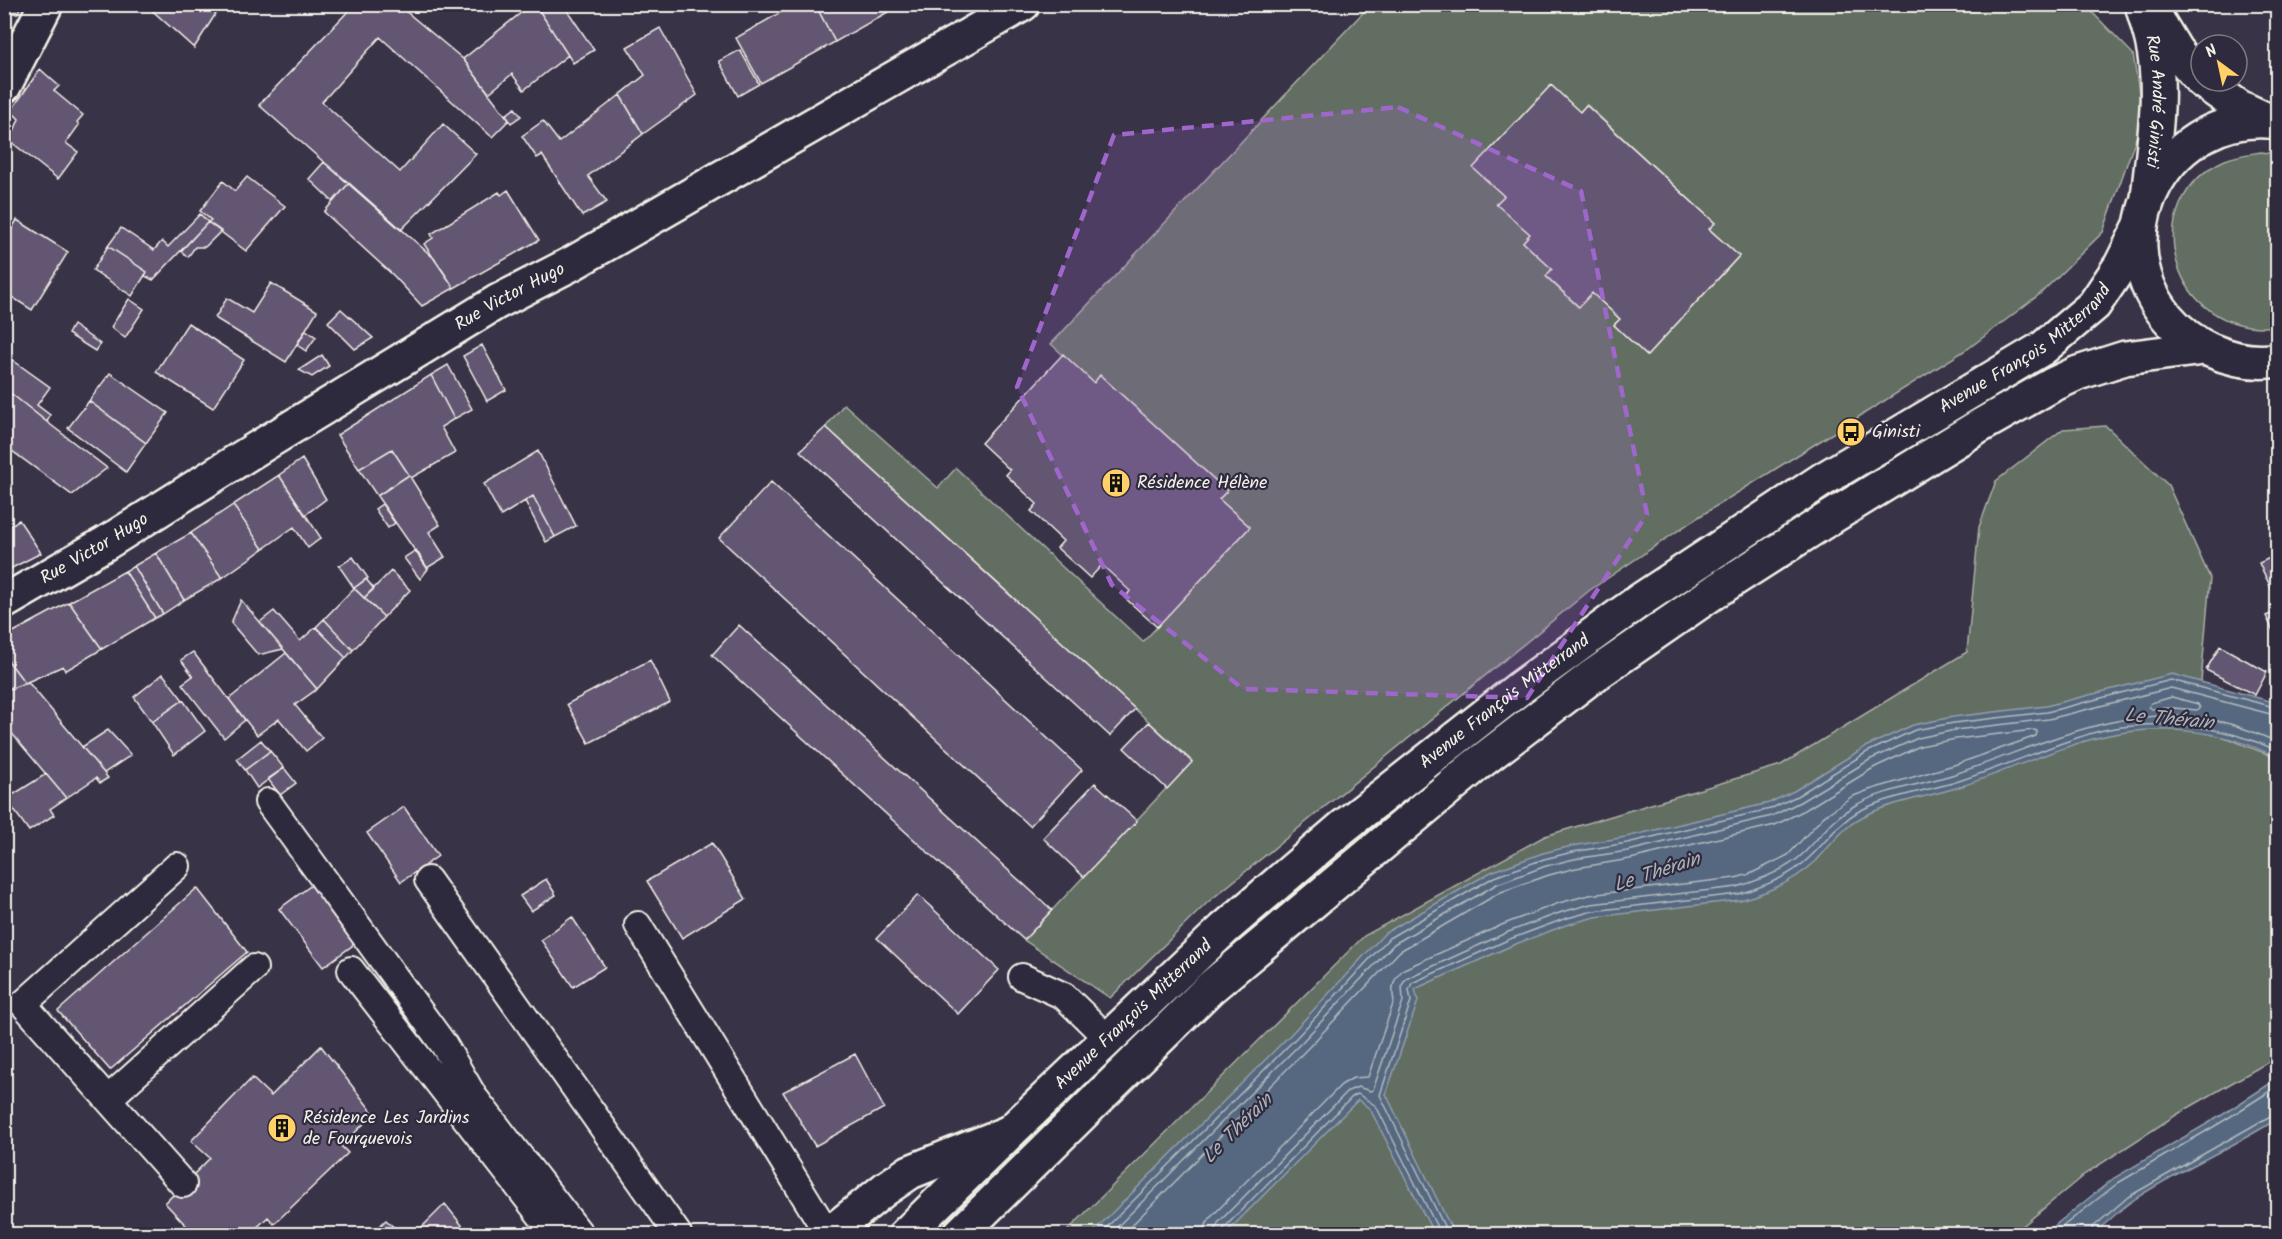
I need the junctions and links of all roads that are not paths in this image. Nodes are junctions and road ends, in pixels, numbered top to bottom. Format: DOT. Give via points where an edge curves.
graph roads {
  1 [pos="46,4"];
  2 [pos="1023,4"];
  3 [pos="2142,4"];
  4 [pos="2148,4"];
  5 [pos="2189,66"];
  6 [pos="4,86"];
  7 [pos="2220,93"];
  8 [pos="2273,122"];
  9 [pos="2144,211"];
  10 [pos="2204,348"];
  11 [pos="2269,367"];
  12 [pos="4,602"];
  13 [pos="268,802"];
  14 [pos="177,866"];
  15 [pos="428,880"];
  16 [pos="638,925"];
  17 [pos="254,968"];
  18 [pos="351,970"];
  19 [pos="1022,978"];
  20 [pos="1108,1039"];
  21 [pos="108,1099"];
  22 [pos="1010,1132"];
  23 [pos="183,1184"];
  24 [pos="555,1234"];
  25 [pos="580,1234"];
  26 [pos="678,1234"];
  27 [pos="828,1234"];
  28 [pos="906,1234"];
  29 [pos="960,1234"];
  1 -- 6 [label="main road"];
  2 -- 12 [label="main road, Rue Victor Hugo" via="573,263 497,302"];
  3 -- 9 [label="main road, Rue André Ginisti" via="2156,71 2156,123"];
  4 -- 5 [label="main road, Rue André Ginisti"];
  7 -- 8 [label="main road, Rue André Ginisti"];
  8 -- 9 [label="main road, Avenue François Mitterrand" via="2235,124 2203,136 2176,155 2155,182"];
  9 -- 10 [label="main road" via="2142,261 2153,296 2175,326"];
  9 -- 20 [label="main road, Avenue François Mitterrand" via="2110,284 2094,305 2043,348 1822,480 1561,657 1337,832 1224,929"];
  10 -- 11 [label="main road"];
  10 -- 29 [label="main road, Avenue François Mitterrand" via="2125,358 2052,385 1820,524 1590,678 1484,759 1248,955 1170,1026"];
  13 -- 25 [label="lane" via="444,1046 474,1097"];
  14 -- 21 [label="lane" via="23,1004"];
  15 -- 26 [label="lane"];
  16 -- 27 [label="lane"];
  17 -- 21 [label="lane"];
  18 -- 24 [label="lane"];
  19 -- 20 [label="lane" via="1064,996"];
  20 -- 22 [label="main road, Avenue François Mitterrand"];
  21 -- 23 [label="lane"];
  22 -- 27 [label="main road" via="910,1172"];
  22 -- 28 [label="main road, Avenue François Mitterrand"];
}
